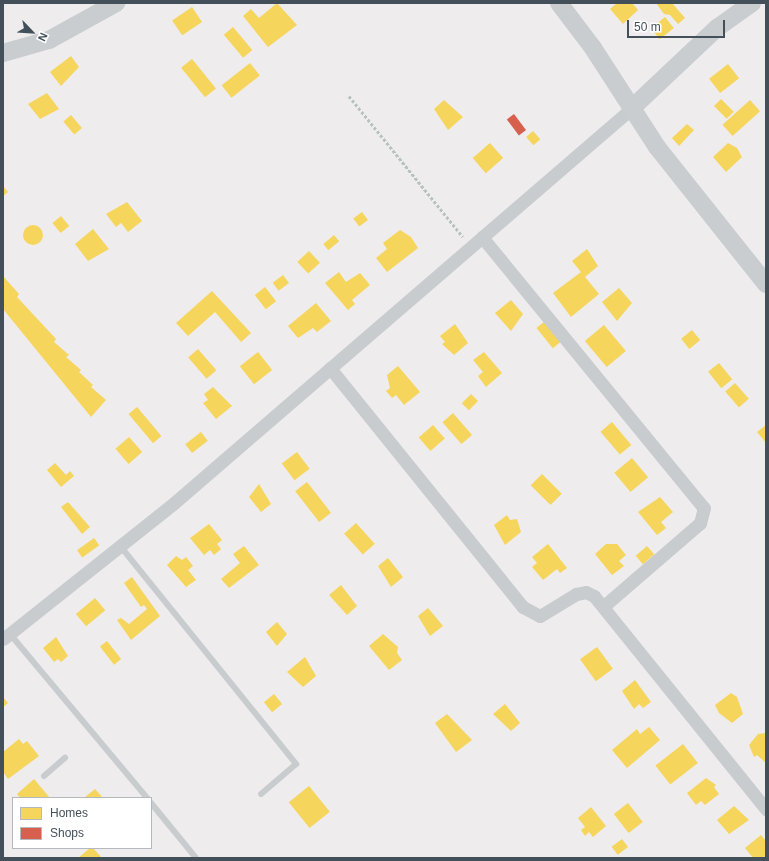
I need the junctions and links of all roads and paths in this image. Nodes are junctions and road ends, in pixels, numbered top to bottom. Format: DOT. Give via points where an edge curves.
graph roads {
  1 [pos="116,3"];
  2 [pos="558,3"];
  3 [pos="752,3"];
  4 [pos="3,53"];
  5 [pos="348,96"];
  6 [pos="632,108"];
  7 [pos="482,237"];
  8 [pos="471,247"];
  9 [pos="766,284"];
  10 [pos="330,368"];
  11 [pos="121,547"];
  12 [pos="604,606"];
  13 [pos="5,637"];
  14 [pos="65,758"];
  15 [pos="44,776"];
  16 [pos="261,794"];
  17 [pos="146,797"];
  18 [pos="152,804"];
  19 [pos="766,809"];
  20 [pos="196,858"];
  1 -- 4 [label="street" via="49,40"];
  2 -- 6 [label="street"];
  3 -- 6 [label="street" via="717,28"];
  5 -- 8 [label="path"];
  6 -- 7 [label="street"];
  6 -- 9 [label="street" via="679,175"];
  7 -- 8 [label="street"];
  7 -- 12 [label="street" via="704,508 700,523"];
  8 -- 10 [label="street"];
  10 -- 11 [label="street"];
  10 -- 12 [label="street" via="528,612 536,616 545,615 581,592 594,596"];
  11 -- 13 [label="street"];
  11 -- 16 [label="lane" via="296,764"];
  12 -- 19 [label="street"];
  13 -- 17 [label="lane"];
  14 -- 15 [label="lane"];
  18 -- 20 [label="lane"];
}
